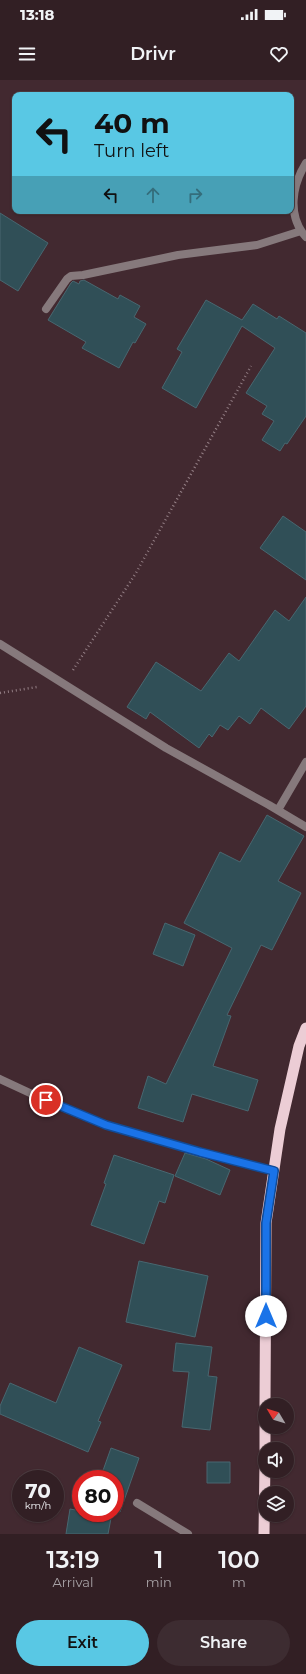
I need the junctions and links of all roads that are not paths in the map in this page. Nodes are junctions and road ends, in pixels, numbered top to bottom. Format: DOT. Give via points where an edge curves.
graph roads {
  1 [pos="306,163"];
  2 [pos="294,196"];
  3 [pos="294,210"];
  4 [pos="304,234"];
  5 [pos="46,309"];
  6 [pos="0,644"];
  7 [pos="306,762"];
  8 [pos="278,810"];
  9 [pos="306,827"];
  10 [pos="306,1028"];
  11 [pos="0,1079"];
  12 [pos="274,1171"];
  13 [pos="265,1398"];
  14 [pos="265,1478"];
  15 [pos="137,1504"];
  16 [pos="188,1534"];
  17 [pos="264,1534"];
  1 -- 2 [label="street" via="295,185"];
  3 -- 4 [label="street"];
  4 -- 5 [label="street" via="257,245 178,255 71,276"];
  6 -- 8 [label="street" via="166,748"];
  7 -- 8 [label="street"];
  8 -- 9 [label="street"];
  10 -- 12 [label="highway" via="299,1046 280,1129"];
  11 -- 12 [label="street" via="106,1125"];
  12 -- 13 [label="highway" via="266,1223"];
  14 -- 17 [label="highway"];
  15 -- 16 [label="street"];
}
